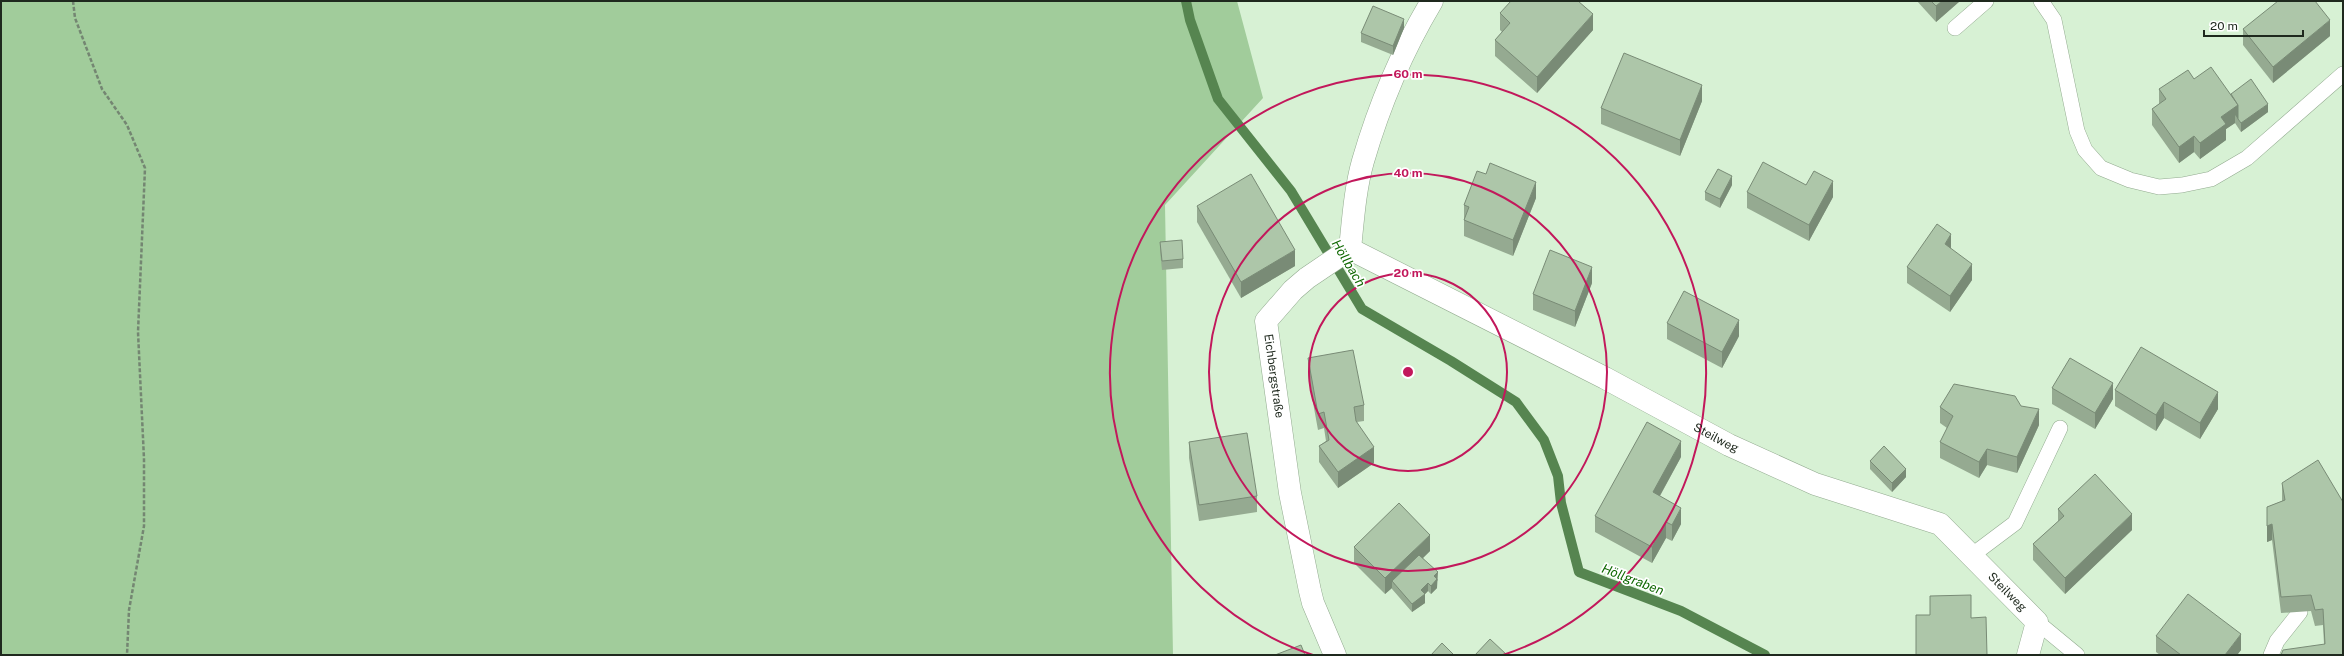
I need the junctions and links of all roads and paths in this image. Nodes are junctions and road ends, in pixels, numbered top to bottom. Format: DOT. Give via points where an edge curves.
graph roads {
  1 [pos="72,1"];
  2 [pos="1432,1"];
  3 [pos="1986,1"];
  4 [pos="2041,1"];
  5 [pos="1955,28"];
  6 [pos="2343,74"];
  7 [pos="1345,252"];
  8 [pos="2060,428"];
  9 [pos="1971,556"];
  10 [pos="2300,612"];
  11 [pos="2037,622"];
  12 [pos="127,655"];
  13 [pos="1336,655"];
  14 [pos="2028,655"];
  15 [pos="2076,655"];
  16 [pos="2271,655"];
  1 -- 12 [label="path" via="75,18 102,89 127,125 145,168 138,332 144,459 144,526 129,610"];
  2 -- 7 [label="street" via="1391,81 1363,162"];
  3 -- 5 [label="lane"];
  4 -- 6 [label="lane" via="2054,20 2077,132 2085,150 2101,168 2130,180 2159,187 2182,186 2211,179 2247,158"];
  7 -- 9 [label="street, Steilweg" via="1605,378 1729,445 1815,484 1940,524"];
  7 -- 13 [label="street, Eichbergstraße" via="1293,290 1266,321 1290,493 1313,603"];
  8 -- 9 [label="lane" via="2015,523"];
  9 -- 11 [label="street, Steilweg"];
  10 -- 16 [label="lane" via="2277,641"];
  11 -- 14 [label="street"];
  11 -- 15 [label="lane"];
}
